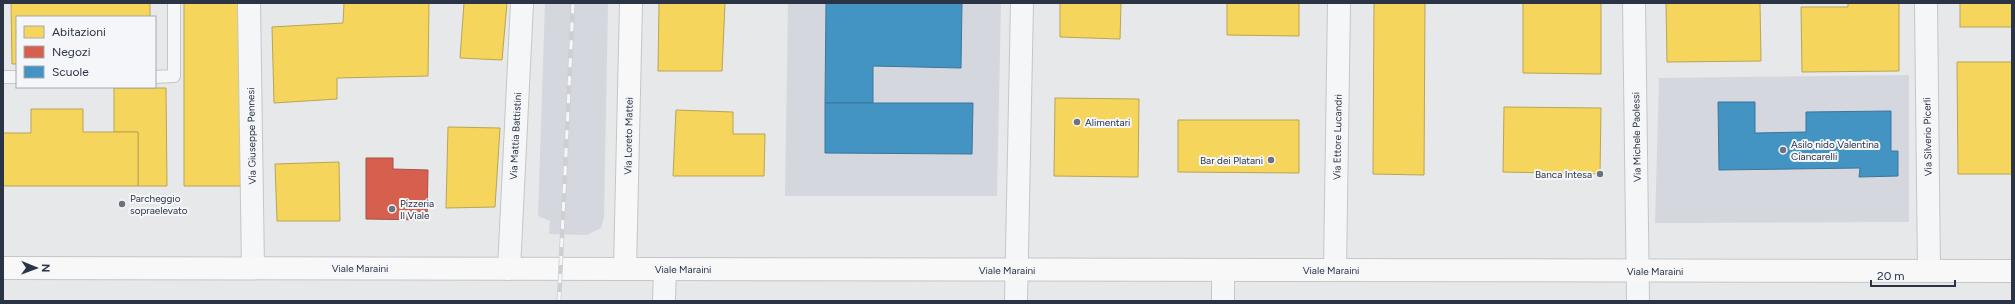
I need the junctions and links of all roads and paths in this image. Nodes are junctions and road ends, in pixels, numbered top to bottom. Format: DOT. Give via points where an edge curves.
graph roads {
  1 [pos="174,3"];
  2 [pos="250,3"];
  3 [pos="522,3"];
  4 [pos="631,3"];
  5 [pos="1022,3"];
  6 [pos="1339,3"];
  7 [pos="1634,3"];
  8 [pos="1926,3"];
  9 [pos="156,76"];
  10 [pos="3,77"];
  11 [pos="16,77"];
  12 [pos="3,268"];
  13 [pos="253,268"];
  14 [pos="508,269"];
  15 [pos="625,269"];
  16 [pos="665,269"];
  17 [pos="1016,270"];
  18 [pos="1223,270"];
  19 [pos="1335,270"];
  20 [pos="1638,271"];
  21 [pos="1928,271"];
  22 [pos="2012,271"];
  23 [pos="664,301"];
  24 [pos="1016,301"];
  25 [pos="1223,301"];
  26 [pos="1638,301"];
  1 -- 9 [label="lane" via="174,76"];
  2 -- 13 [label="street, Via Giuseppe Pennesi"];
  3 -- 14 [label="street, Via Mattia Battistini"];
  4 -- 15 [label="main road, Via Loreto Mattei"];
  5 -- 17 [label="street"];
  6 -- 19 [label="street, Via Ettore Lucandri"];
  7 -- 20 [label="street, Via Michele Paolessi"];
  8 -- 21 [label="street, Via Silverio Picerli"];
  10 -- 11 [label="lane"];
  12 -- 13 [label="main road, Viale Maraini"];
  13 -- 14 [label="main road, Viale Maraini"];
  14 -- 15 [label="main road, Viale Maraini"];
  15 -- 16 [label="main road, Viale Maraini"];
  16 -- 17 [label="main road, Viale Maraini"];
  16 -- 23 [label="street"];
  17 -- 18 [label="main road, Viale Maraini"];
  17 -- 24 [label="street"];
  18 -- 19 [label="main road, Viale Maraini"];
  18 -- 25 [label="street"];
  19 -- 20 [label="main road, Viale Maraini"];
  20 -- 21 [label="main road, Viale Maraini"];
  20 -- 26 [label="street, Via Michele Paolessi"];
  21 -- 22 [label="main road, Viale Maraini"];
}
